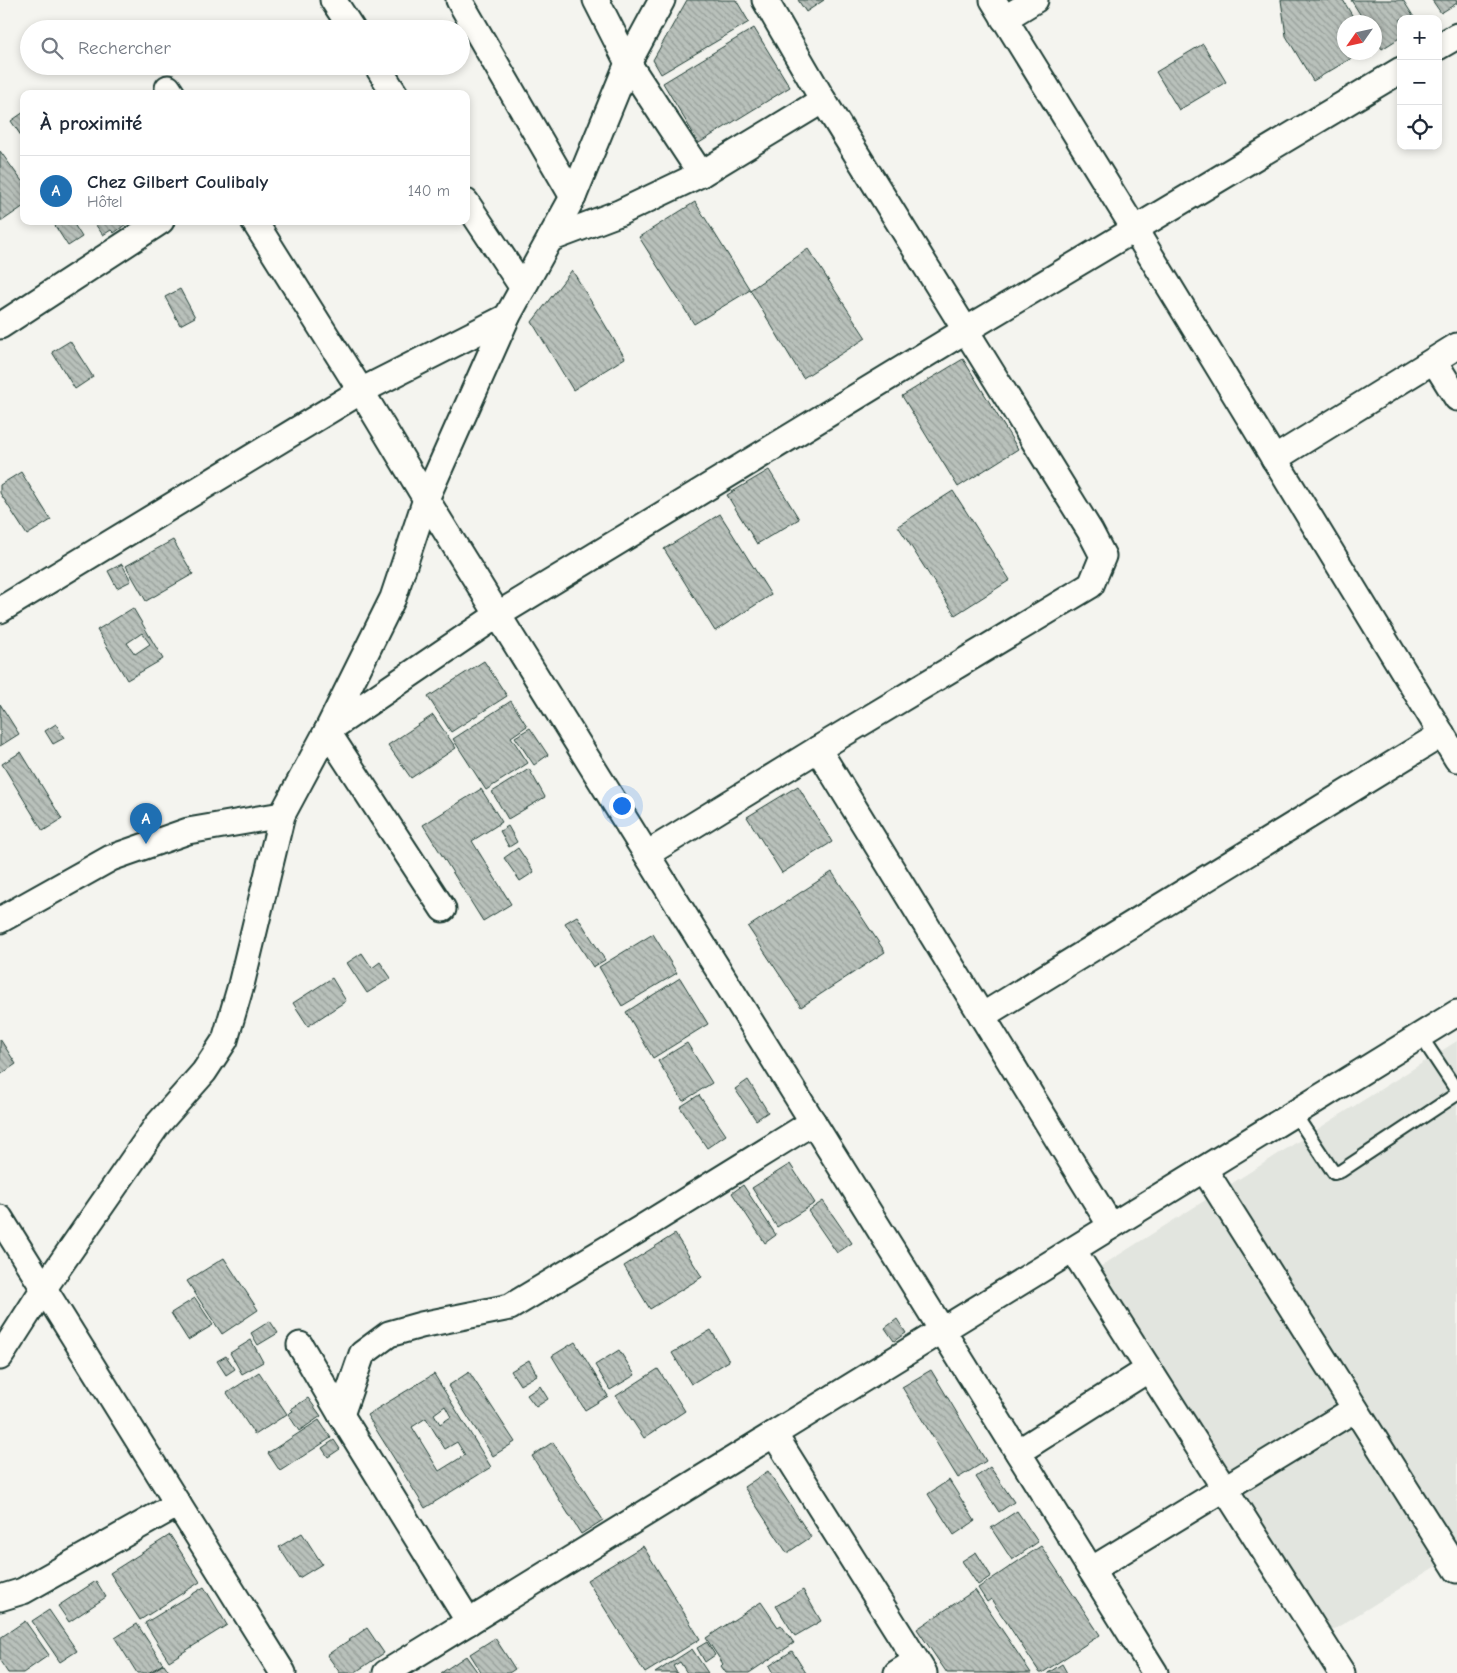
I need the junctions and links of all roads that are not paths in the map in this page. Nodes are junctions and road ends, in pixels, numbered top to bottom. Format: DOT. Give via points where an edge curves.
graph roads {
  1 [pos="333,0"];
  2 [pos="459,0"];
  3 [pos="596,0"];
  4 [pos="662,0"];
  5 [pos="766,0"];
  6 [pos="1035,0"];
  7 [pos="998,9"];
  8 [pos="346,20"];
  9 [pos="1457,36"];
  10 [pos="1442,45"];
  11 [pos="628,63"];
  12 [pos="1397,72"];
  13 [pos="383,75"];
  14 [pos="392,90"];
  15 [pos="823,100"];
  16 [pos="701,174"];
  17 [pos="573,197"];
  18 [pos="470,208"];
  19 [pos="155,225"];
  20 [pos="257,225"];
  21 [pos="1135,230"];
  22 [pos="550,239"];
  23 [pos="523,288"];
  24 [pos="507,317"];
  25 [pos="0,326"];
  26 [pos="966,330"];
  27 [pos="1457,346"];
  28 [pos="1434,361"];
  29 [pos="361,391"];
  30 [pos="1457,398"];
  31 [pos="1274,459"];
  32 [pos="426,499"];
  33 [pos="0,610"];
  34 [pos="498,614"];
  35 [pos="327,731"];
  36 [pos="1442,734"];
  37 [pos="818,749"];
  38 [pos="1457,759"];
  39 [pos="282,815"];
  40 [pos="646,854"];
  41 [pos="443,909"];
  42 [pos="0,920"];
  43 [pos="1457,1013"];
  44 [pos="982,1016"];
  45 [pos="1420,1035"];
  46 [pos="1457,1093"];
  47 [pos="1294,1113"];
  48 [pos="813,1122"];
  49 [pos="1204,1169"];
  50 [pos="0,1218"];
  51 [pos="1111,1226"];
  52 [pos="1073,1250"];
  53 [pos="44,1288"];
  54 [pos="942,1330"];
  55 [pos="300,1345"];
  56 [pos="0,1357"];
  57 [pos="1149,1369"];
  58 [pos="1355,1409"];
  59 [pos="341,1415"];
  60 [pos="774,1434"];
  61 [pos="1018,1452"];
  62 [pos="1225,1489"];
  63 [pos="178,1504"];
  64 [pos="1091,1570"];
  65 [pos="1457,1570"];
  66 [pos="0,1598"];
  67 [pos="469,1622"];
  68 [pos="912,1669"];
  69 [pos="283,1673"];
  70 [pos="386,1673"];
  71 [pos="1155,1673"];
  72 [pos="1342,1673"];
  1 -- 8 [label="street"];
  2 -- 17 [label="street"];
  3 -- 11 [label="street"];
  4 -- 11 [label="street"];
  5 -- 15 [label="street"];
  6 -- 7 [label="street"];
  7 -- 21 [label="street"];
  9 -- 10 [label="street"];
  11 -- 16 [label="street"];
  11 -- 17 [label="street"];
  12 -- 21 [label="street"];
  13 -- 14 [label="street"];
  15 -- 16 [label="street"];
  15 -- 26 [label="street"];
  16 -- 22 [label="street" via="619,213"];
  17 -- 22 [label="street"];
  18 -- 23 [label="street"];
  19 -- 25 [label="street"];
  20 -- 29 [label="street"];
  21 -- 26 [label="street"];
  21 -- 31 [label="street"];
  22 -- 23 [label="street"];
  23 -- 24 [label="street"];
  24 -- 29 [label="street"];
  24 -- 32 [label="street"];
  26 -- 34 [label="street"];
  26 -- 37 [label="street" via="1103,556 1091,586"];
  27 -- 28 [label="street"];
  28 -- 30 [label="street"];
  28 -- 31 [label="street"];
  29 -- 32 [label="street"];
  29 -- 33 [label="street"];
  31 -- 36 [label="street"];
  32 -- 34 [label="street"];
  32 -- 35 [label="street" via="393,598"];
  34 -- 35 [label="street"];
  34 -- 40 [label="street"];
  35 -- 39 [label="street"];
  35 -- 41 [label="street"];
  36 -- 38 [label="street"];
  36 -- 44 [label="street"];
  37 -- 40 [label="street"];
  37 -- 44 [label="street"];
  39 -- 42 [label="street" via="188,831 111,858"];
  39 -- 53 [label="street" via="225,1040 204,1072 158,1124"];
  40 -- 48 [label="street"];
  43 -- 45 [label="street"];
  44 -- 51 [label="street"];
  45 -- 46 [label="lane"];
  45 -- 47 [label="street"];
  46 -- 47 [label="lane" via="1334,1173"];
  47 -- 49 [label="street"];
  48 -- 54 [label="street"];
  48 -- 59 [label="street" via="510,1307 389,1334 362,1354"];
  49 -- 51 [label="street"];
  49 -- 58 [label="street"];
  50 -- 53 [label="street"];
  51 -- 52 [label="street"];
  52 -- 54 [label="street"];
  52 -- 57 [label="street"];
  53 -- 56 [label="street"];
  53 -- 63 [label="street"];
  54 -- 60 [label="street"];
  54 -- 61 [label="street"];
  55 -- 59 [label="street"];
  57 -- 61 [label="street"];
  57 -- 62 [label="street"];
  58 -- 62 [label="street"];
  58 -- 65 [label="street"];
  59 -- 67 [label="street"];
  60 -- 67 [label="street"];
  60 -- 68 [label="street"];
  61 -- 64 [label="street"];
  62 -- 64 [label="street"];
  62 -- 72 [label="street"];
  63 -- 66 [label="street" via="23,1592"];
  63 -- 69 [label="street"];
  64 -- 71 [label="street"];
  67 -- 70 [label="street"];
}
